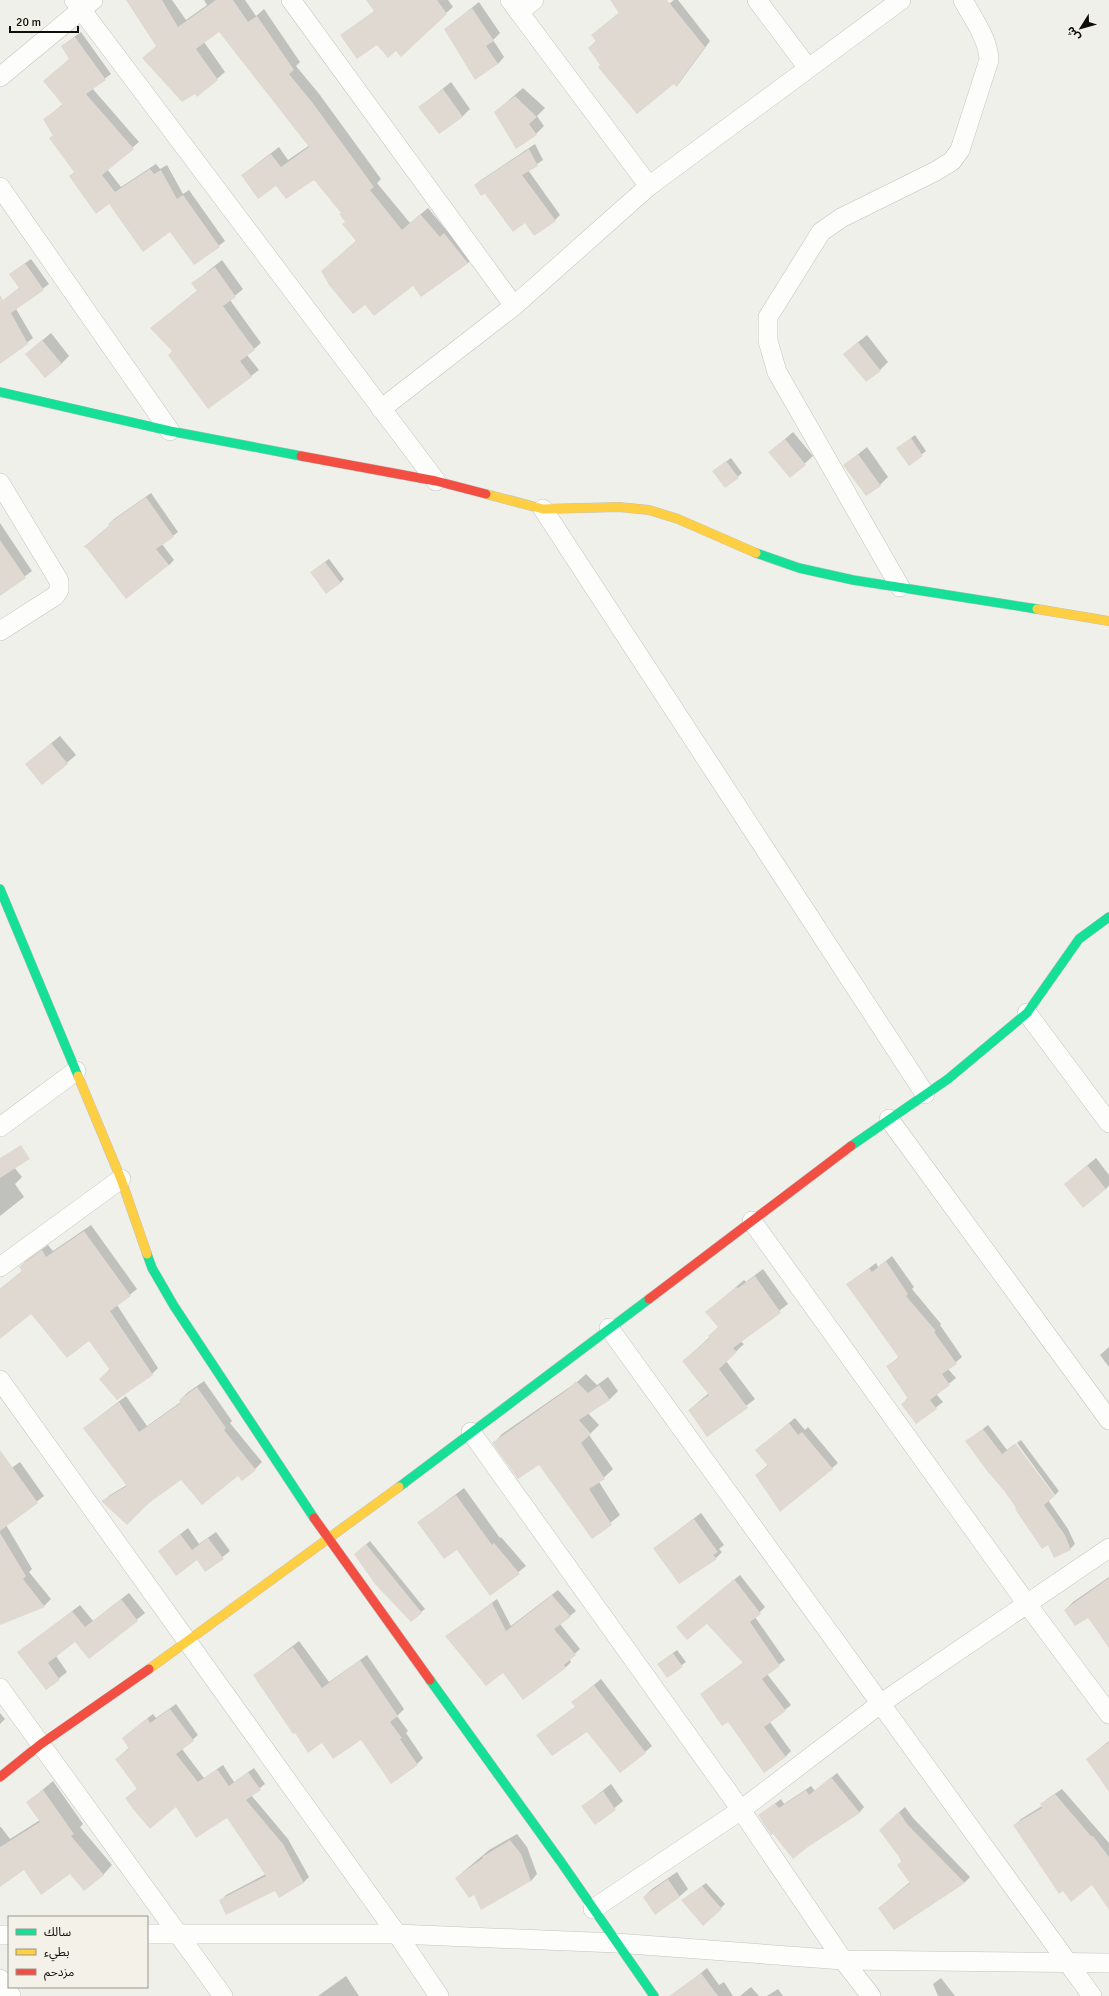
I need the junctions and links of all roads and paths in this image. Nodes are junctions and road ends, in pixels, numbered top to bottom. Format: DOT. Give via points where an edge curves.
graph roads {
  1 [pos="291,0"];
  2 [pos="534,0"];
  3 [pos="757,0"];
  4 [pos="901,0"];
  5 [pos="963,0"];
  6 [pos="82,3"];
  7 [pos="514,6"];
  8 [pos="808,68"];
  9 [pos="0,77"];
  10 [pos="649,186"];
  11 [pos="0,187"];
  12 [pos="514,306"];
  13 [pos="0,392"];
  14 [pos="381,409"];
  15 [pos="170,431"];
  16 [pos="436,481"];
  17 [pos="0,483"];
  18 [pos="543,509"];
  19 [pos="900,587"];
  20 [pos="1109,621"];
  21 [pos="0,631"];
  22 [pos="0,889"];
  23 [pos="1109,917"];
  24 [pos="1027,1013"];
  25 [pos="76,1071"];
  26 [pos="925,1094"];
  27 [pos="889,1119"];
  28 [pos="1109,1123"];
  29 [pos="0,1127"];
  30 [pos="121,1179"];
  31 [pos="752,1221"];
  32 [pos="0,1267"];
  33 [pos="609,1328"];
  34 [pos="0,1380"];
  35 [pos="1109,1420"];
  36 [pos="472,1432"];
  37 [pos="328,1540"];
  38 [pos="1109,1548"];
  39 [pos="1027,1604"];
  40 [pos="188,1642"];
  41 [pos="0,1688"];
  42 [pos="880,1704"];
  43 [pos="1109,1714"];
  44 [pos="41,1744"];
  45 [pos="0,1777"];
  46 [pos="741,1810"];
  47 [pos="593,1909"];
  48 [pos="148,1934"];
  49 [pos="179,1934"];
  50 [pos="397,1934"];
  51 [pos="616,1943"];
  52 [pos="843,1960"];
  53 [pos="1109,1963"];
  54 [pos="1069,1964"];
  55 [pos="0,1979"];
  56 [pos="11,1996"];
  57 [pos="223,1996"];
  58 [pos="439,1996"];
  59 [pos="654,1996"];
  60 [pos="871,1996"];
  61 [pos="1092,1996"];
  1 -- 12 [label="street"];
  2 -- 7 [label="street"];
  3 -- 8 [label="street"];
  4 -- 8 [label="street"];
  5 -- 19 [label="street" via="984,38 988,60 960,150 952,161 936,171 841,218 821,232 768,317 768,341 777,372"];
  6 -- 9 [label="street"];
  6 -- 14 [label="street"];
  7 -- 10 [label="street"];
  8 -- 10 [label="street"];
  10 -- 12 [label="street"];
  11 -- 15 [label="street"];
  12 -- 14 [label="street"];
  13 -- 15 [label="street"];
  14 -- 16 [label="street"];
  15 -- 16 [label="street"];
  16 -- 18 [label="street"];
  17 -- 21 [label="street" via="59,582 59,590 55,596"];
  18 -- 19 [label="street" via="619,507 649,510 741,548 799,568"];
  18 -- 26 [label="street"];
  19 -- 20 [label="street"];
  22 -- 25 [label="street"];
  23 -- 24 [label="street" via="1079,939"];
  24 -- 26 [label="street" via="972,1060"];
  24 -- 28 [label="street"];
  25 -- 29 [label="street"];
  25 -- 30 [label="street"];
  26 -- 27 [label="street"];
  27 -- 31 [label="street"];
  27 -- 35 [label="street"];
  30 -- 32 [label="street"];
  30 -- 37 [label="street" via="152,1268"];
  31 -- 33 [label="street"];
  31 -- 39 [label="street"];
  33 -- 36 [label="street"];
  33 -- 42 [label="street"];
  34 -- 40 [label="street"];
  36 -- 37 [label="street"];
  36 -- 46 [label="street"];
  37 -- 40 [label="street"];
  37 -- 47 [label="street"];
  38 -- 39 [label="street"];
  39 -- 42 [label="street"];
  39 -- 43 [label="street"];
  40 -- 44 [label="street"];
  40 -- 50 [label="street"];
  41 -- 44 [label="street"];
  42 -- 46 [label="street"];
  42 -- 54 [label="street"];
  44 -- 45 [label="street"];
  44 -- 49 [label="street"];
  46 -- 47 [label="street"];
  46 -- 52 [label="street"];
  47 -- 51 [label="street"];
  48 -- 49 [label="street"];
  49 -- 50 [label="street"];
  49 -- 57 [label="street"];
  50 -- 51 [label="street"];
  50 -- 58 [label="street"];
  51 -- 52 [label="street"];
  51 -- 59 [label="street"];
  52 -- 54 [label="street"];
  52 -- 60 [label="street"];
  53 -- 54 [label="street"];
  54 -- 61 [label="street"];
  55 -- 56 [label="street"];
}
